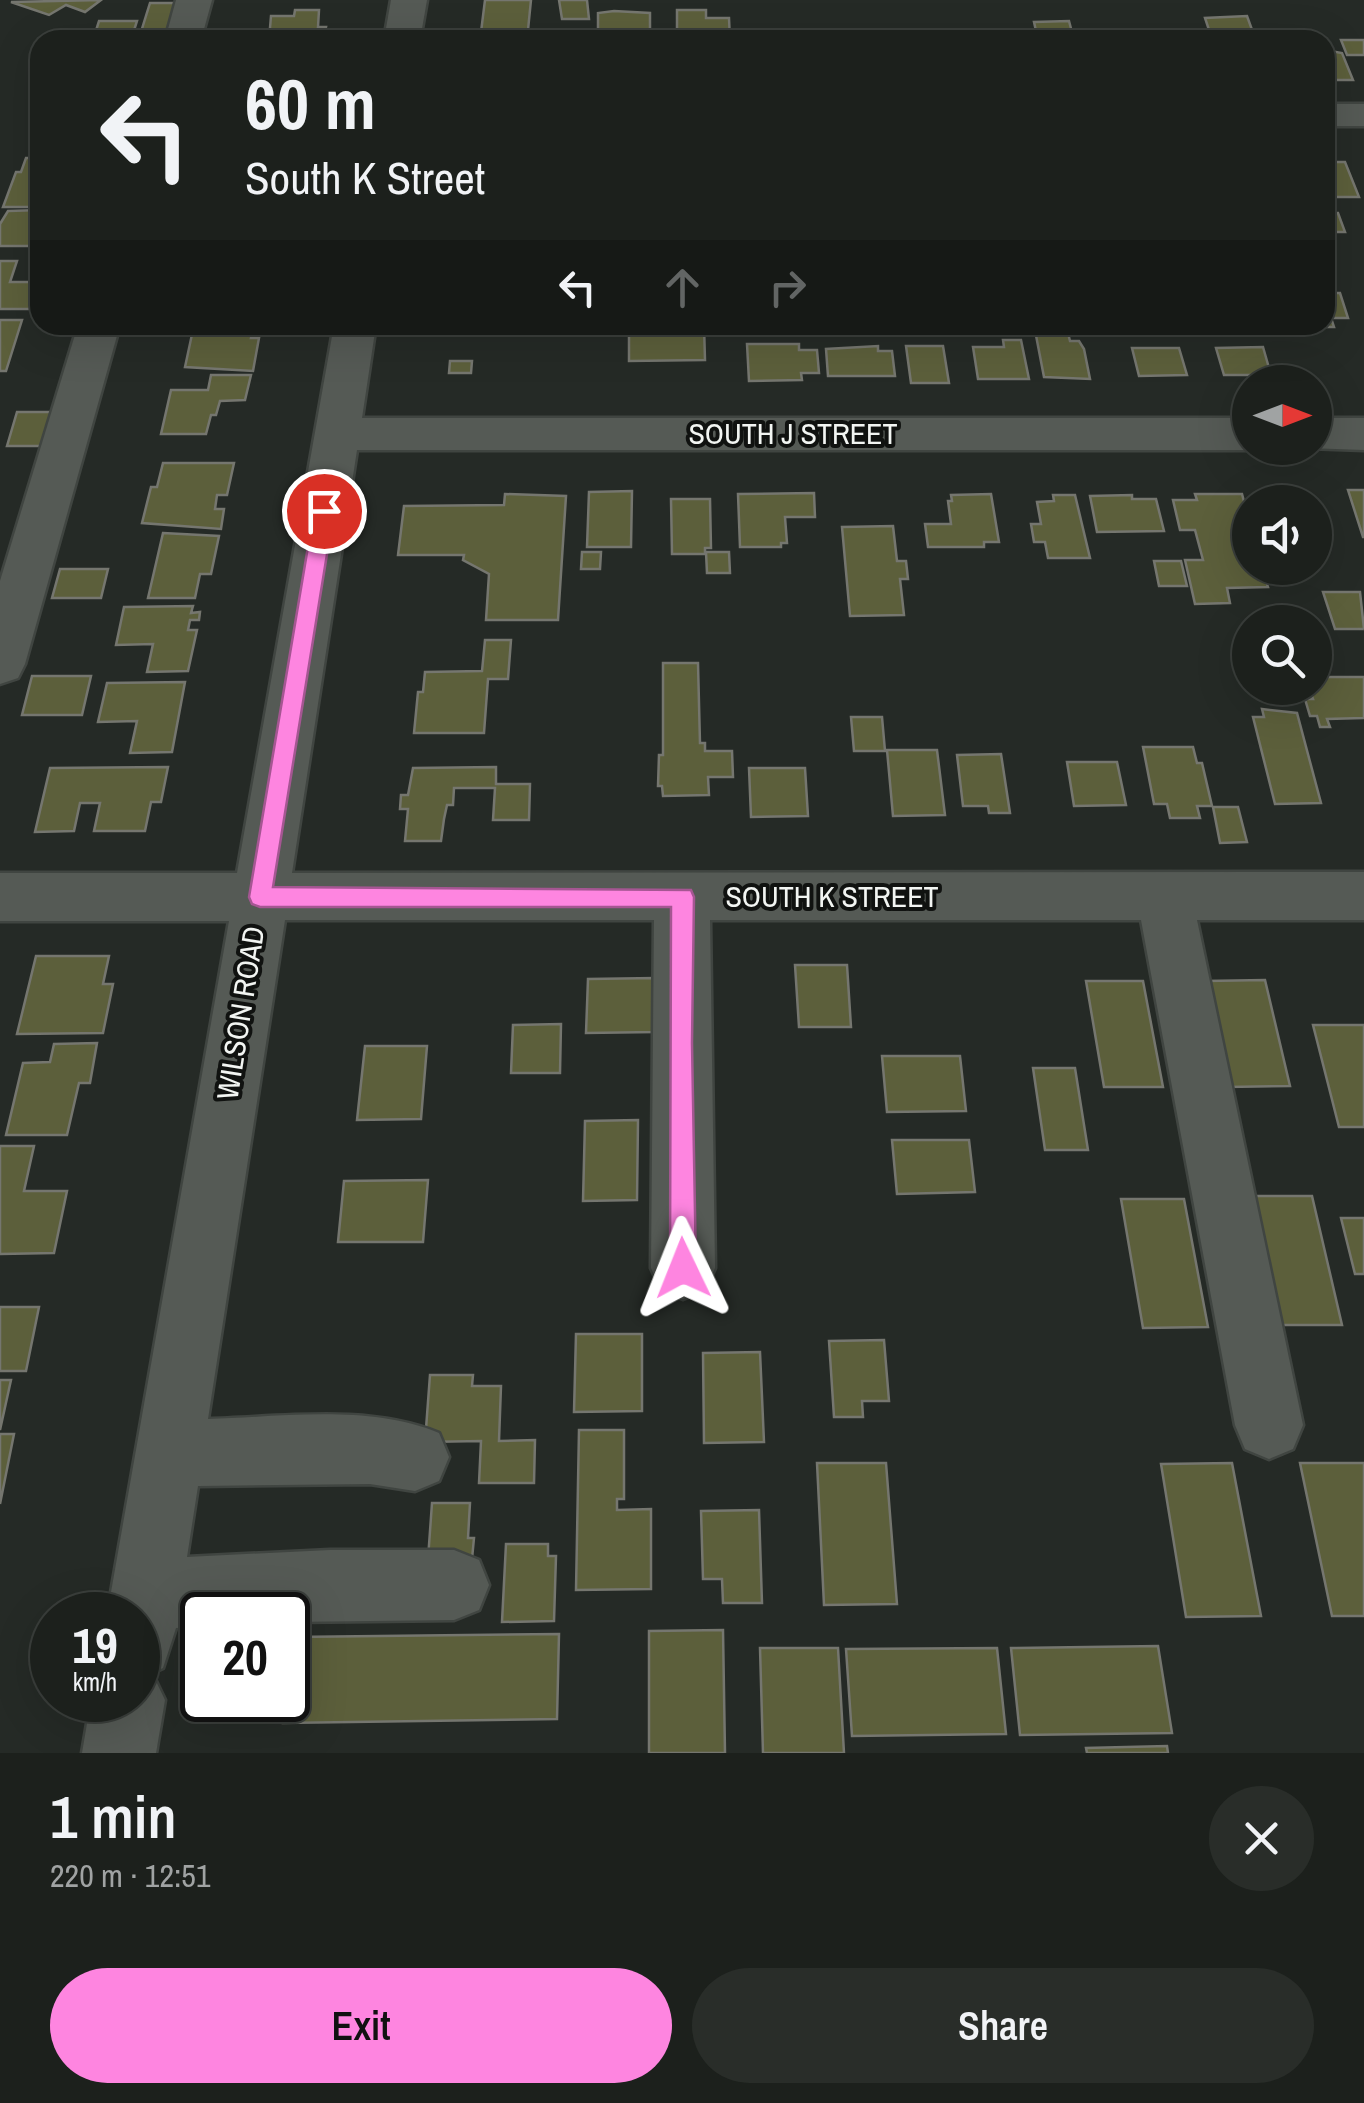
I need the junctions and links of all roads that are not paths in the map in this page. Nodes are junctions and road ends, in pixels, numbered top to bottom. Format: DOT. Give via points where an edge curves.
graph roads {
  1 [pos="194,0"];
  2 [pos="409,0"];
  3 [pos="185,30"];
  4 [pos="404,30"];
  5 [pos="1335,115"];
  6 [pos="1364,115"];
  7 [pos="96,335"];
  8 [pos="353,335"];
  9 [pos="337,434"];
  10 [pos="1232,434"];
  11 [pos="1332,434"];
  12 [pos="1364,434"];
  13 [pos="0,664"];
  14 [pos="1164,896"];
  15 [pos="1364,896"];
  16 [pos="260,897"];
  17 [pos="682,897"];
  18 [pos="0,898"];
  19 [pos="683,1268"];
  20 [pos="1269,1425"];
  21 [pos="168,1453"];
  22 [pos="414,1457"];
  23 [pos="454,1585"];
  24 [pos="146,1592"];
  25 [pos="160,1616"];
  26 [pos="124,1722"];
  27 [pos="119,1753"];
  1 -- 3 [label="street"];
  2 -- 4 [label="street"];
  5 -- 6 [label="street"];
  7 -- 13 [label="street"];
  8 -- 9 [label="street, WILSON ROAD"];
  9 -- 10 [label="street, SOUTH J STREET"];
  9 -- 16 [label="street, WILSON ROAD"];
  11 -- 12 [label="street"];
  14 -- 15 [label="street, SOUTH K STREET"];
  14 -- 17 [label="street, SOUTH K STREET"];
  14 -- 20 [label="street"];
  16 -- 17 [label="street, SOUTH K STREET"];
  16 -- 18 [label="street, SOUTH K STREET"];
  16 -- 21 [label="street, WILSON ROAD"];
  17 -- 19 [label="street"];
  21 -- 22 [label="street" via="370,1450"];
  21 -- 24 [label="street, WILSON ROAD"];
  23 -- 25 [label="street" via="330,1585"];
  26 -- 27 [label="street"];
}
